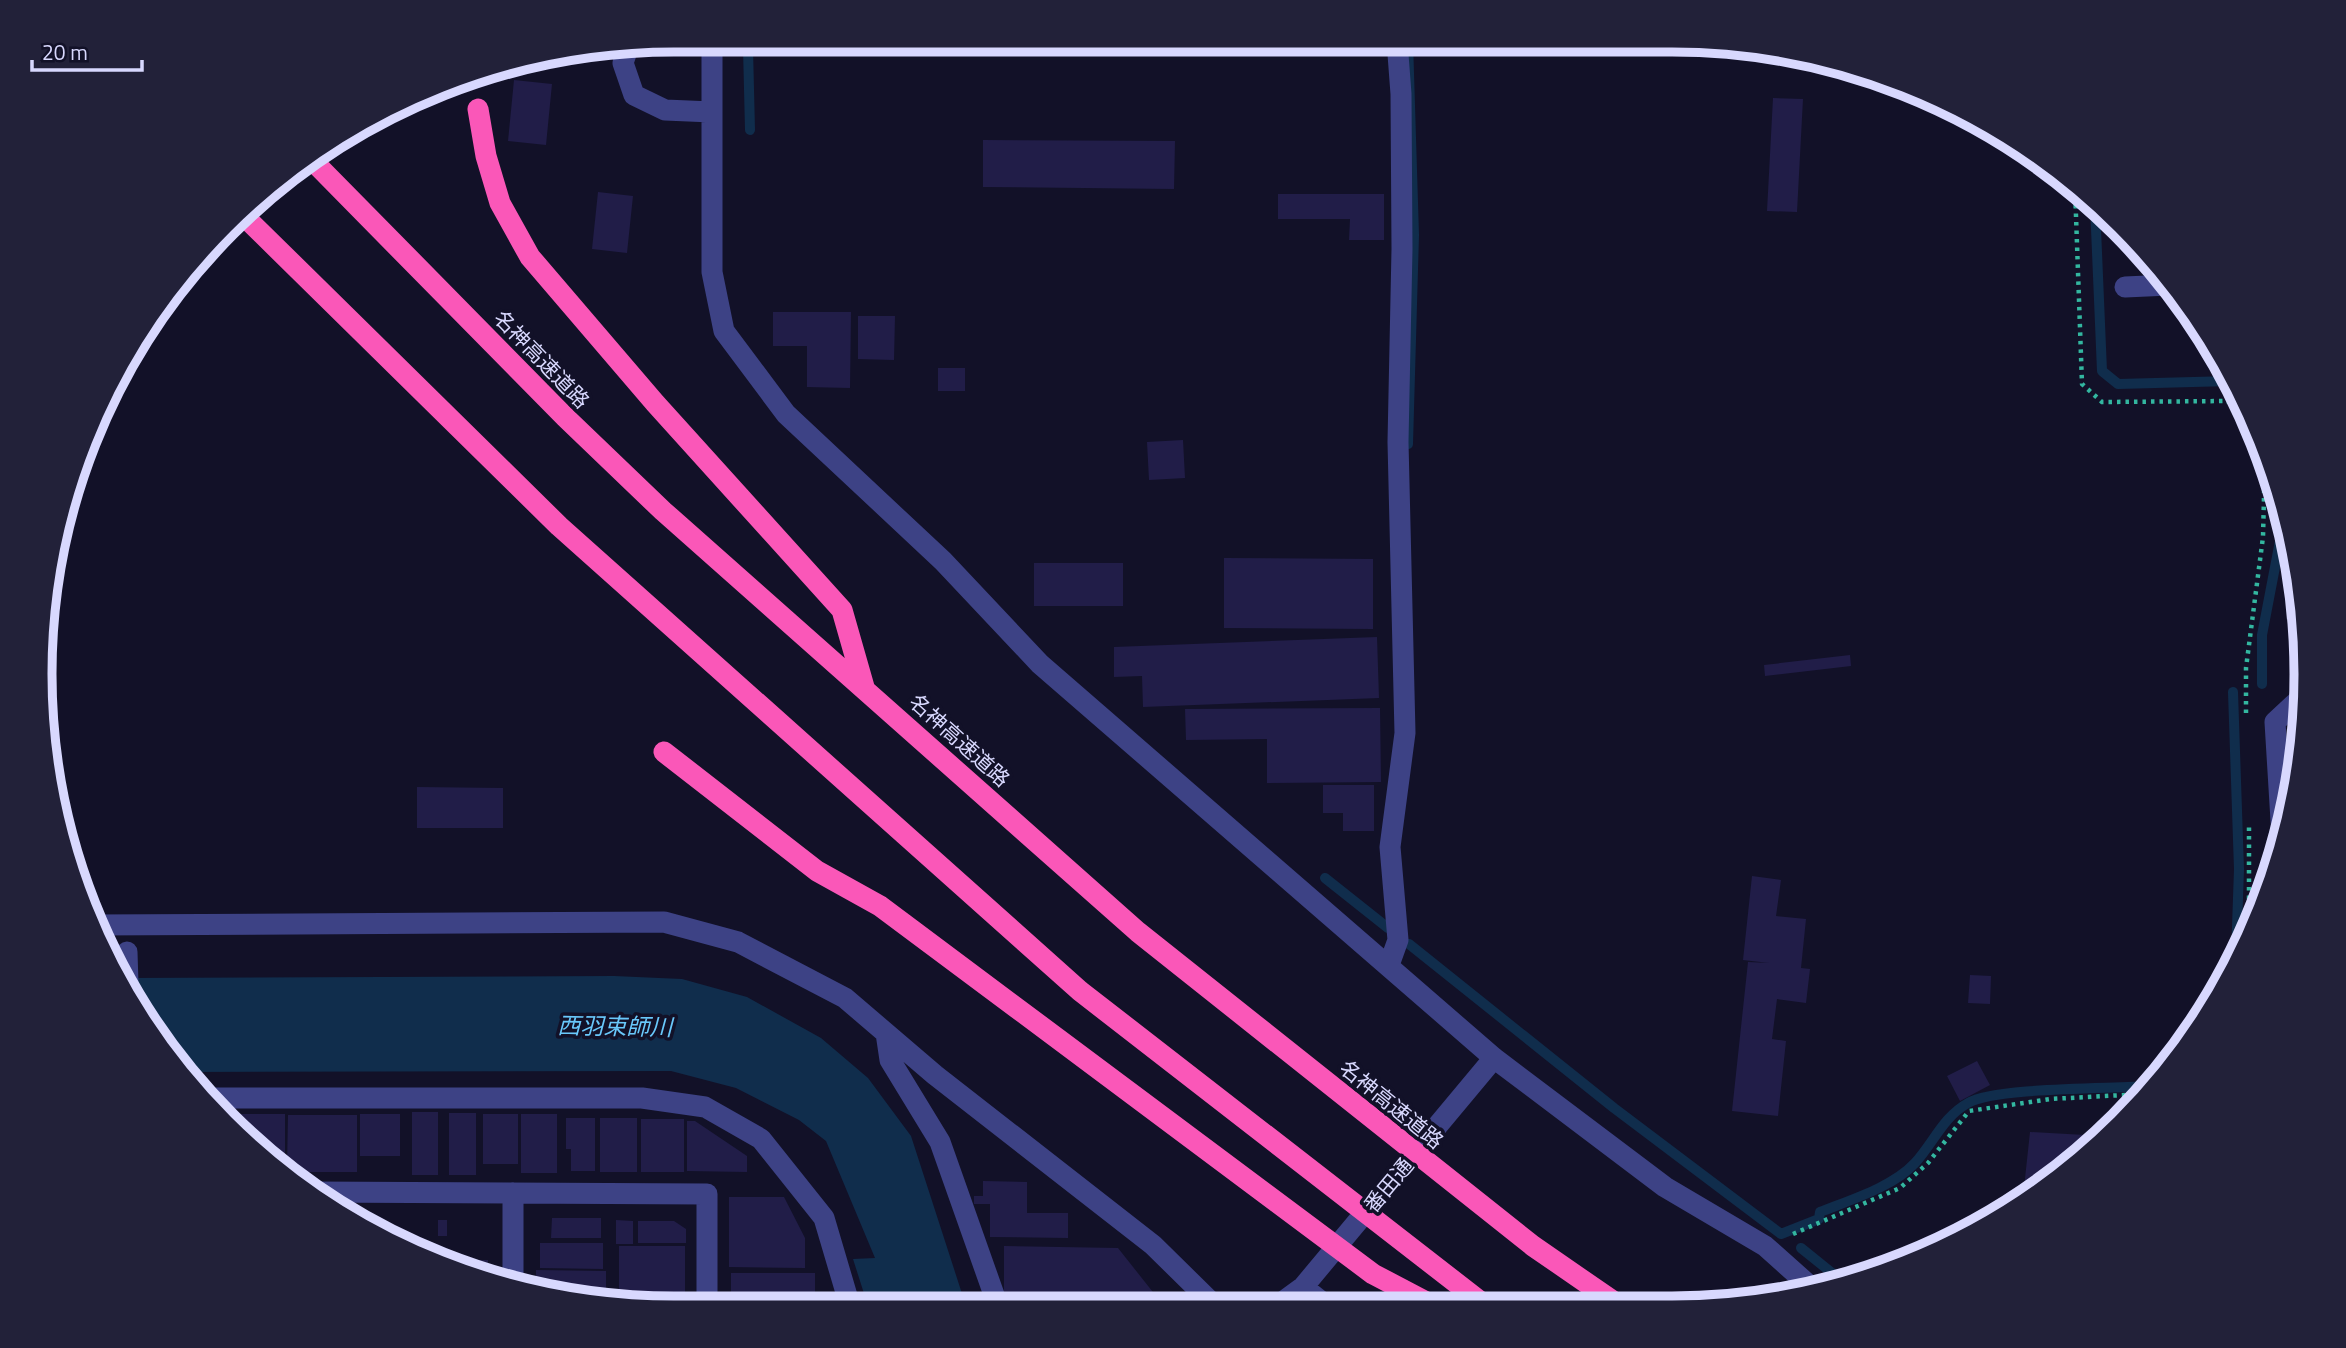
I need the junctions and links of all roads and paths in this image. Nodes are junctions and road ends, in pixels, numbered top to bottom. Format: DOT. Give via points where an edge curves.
graph roads {
  1 [pos="712,52"];
  2 [pos="1398,52"];
  3 [pos="626,55"];
  4 [pos="478,109"];
  5 [pos="712,112"];
  6 [pos="317,165"];
  7 [pos="2075,201"];
  8 [pos="249,221"];
  9 [pos="2157,286"];
  10 [pos="2125,287"];
  11 [pos="2231,403"];
  12 [pos="2264,486"];
  13 [pos="864,687"];
  14 [pos="2292,706"];
  15 [pos="2246,719"];
  16 [pos="664,752"];
  17 [pos="2280,803"];
  18 [pos="2249,813"];
  19 [pos="2249,904"];
  20 [pos="106,925"];
  21 [pos="127,952"];
  22 [pos="1389,965"];
  23 [pos="128,969"];
  24 [pos="886,1033"];
  25 [pos="1494,1058"];
  26 [pos="2128,1095"];
  27 [pos="221,1098"];
  28 [pos="513,1193"];
  29 [pos="335,1195"];
  30 [pos="1765,1246"];
  31 [pos="513,1274"];
  32 [pos="1804,1281"];
  33 [pos="1303,1287"];
  34 [pos="707,1296"];
  35 [pos="847,1296"];
  36 [pos="994,1296"];
  37 [pos="1204,1296"];
  38 [pos="1291,1296"];
  39 [pos="1314,1296"];
  40 [pos="1416,1296"];
  41 [pos="1473,1296"];
  42 [pos="1606,1296"];
  1 -- 5 [label="street"];
  2 -- 22 [label="street" via="1402,249 1398,442 1405,733 1390,847 1398,940"];
  3 -- 5 [label="street" via="624,63 635,95 664,110"];
  4 -- 13 [label="highway" via="500,203 530,257 842,610"];
  5 -- 22 [label="street" via="712,272 724,331 786,414 943,561 1040,664"];
  6 -- 13 [label="highway, 名神高速道路" via="565,418 663,511"];
  7 -- 11 [label="path" via="2082,384 2102,402"];
  8 -- 41 [label="highway" via="589,554 1080,990"];
  9 -- 10 [label="street"];
  12 -- 15 [label="path" via="2263,537 2246,668"];
  13 -- 42 [label="highway, 名神高速道路" via="1138,932 1533,1246"];
  14 -- 17 [label="street" via="2275,722"];
  16 -- 40 [label="highway" via="817,872 880,906 1373,1273"];
  18 -- 19 [label="path"];
  20 -- 24 [label="street" via="664,922 738,942 845,998"];
  21 -- 23 [label="street"];
  22 -- 25 [label="street"];
  24 -- 36 [label="street" via="890,1060 940,1142"];
  24 -- 37 [label="street" via="1153,1245"];
  25 -- 30 [label="street" via="1665,1187"];
  25 -- 33 [label="street, 番田通"];
  26 -- 30 [label="path" via="1969,1111 1928,1163 1900,1188"];
  27 -- 35 [label="street" via="642,1098 705,1107 761,1139 824,1217"];
  28 -- 29 [label="street"];
  28 -- 31 [label="street"];
  28 -- 34 [label="street" via="707,1194"];
  30 -- 32 [label="street"];
  33 -- 38 [label="street, 番田通"];
  33 -- 39 [label="street"];
}
